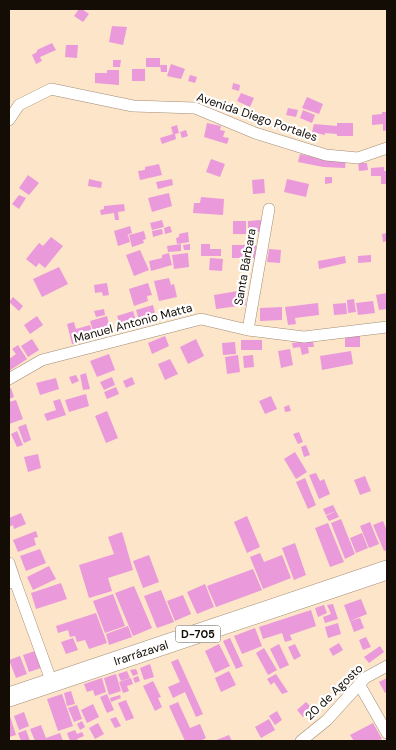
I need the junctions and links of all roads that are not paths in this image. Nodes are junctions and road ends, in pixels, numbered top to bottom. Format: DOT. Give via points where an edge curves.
graph roads {
  1 [pos="9,120"];
  2 [pos="387,148"];
  3 [pos="269,209"];
  4 [pos="387,327"];
  5 [pos="248,330"];
  6 [pos="9,379"];
  7 [pos="9,563"];
  8 [pos="387,570"];
  9 [pos="12,582"];
  10 [pos="387,666"];
  11 [pos="52,682"];
  12 [pos="359,684"];
  13 [pos="9,697"];
  14 [pos="387,733"];
  15 [pos="301,741"];
  1 -- 2 [label="street, Avenida Diego Portales" via="19,105 51,89 133,106 195,108 256,133 326,155 358,158"];
  3 -- 5 [label="street, Santa Bárbara"];
  4 -- 5 [label="street, Manuel Antonio Matta" via="304,337"];
  5 -- 6 [label="street, Manuel Antonio Matta" via="201,319 42,360"];
  7 -- 9 [label="street"];
  8 -- 11 [label="main road, Irarrázaval / D-705"];
  9 -- 11 [label="street"];
  10 -- 12 [label="street, 20 de Agosto"];
  11 -- 13 [label="main road, Irarrázaval / D-705"];
  12 -- 14 [label="street"];
  12 -- 15 [label="street, 20 de Agosto" via="327,720"];
}
